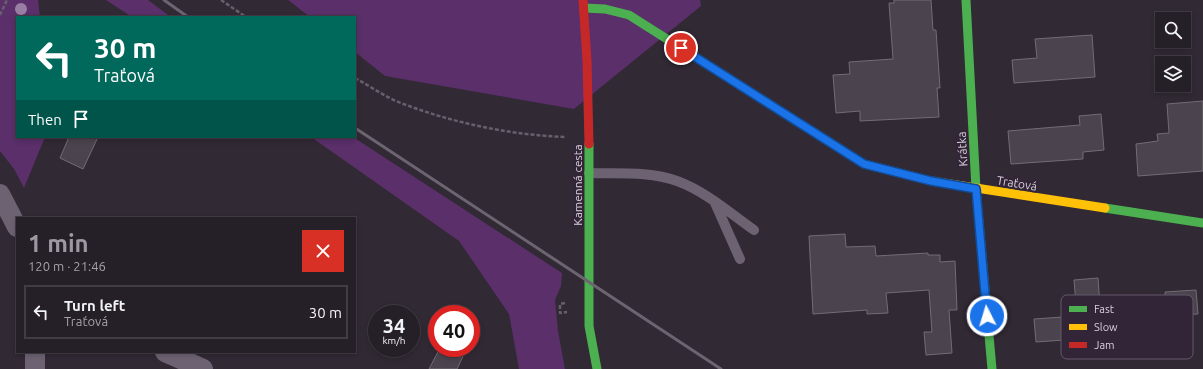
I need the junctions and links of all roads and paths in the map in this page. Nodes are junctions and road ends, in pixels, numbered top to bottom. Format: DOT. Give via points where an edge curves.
graph roads {
  1 [pos="7,0"];
  2 [pos="221,0"];
  3 [pos="966,0"];
  4 [pos="583,4"];
  5 [pos="0,15"];
  6 [pos="245,16"];
  7 [pos="356,79"];
  8 [pos="589,138"];
  9 [pos="589,173"];
  10 [pos="976,189"];
  11 [pos="0,194"];
  12 [pos="715,203"];
  13 [pos="1203,223"];
  14 [pos="16,225"];
  15 [pos="754,230"];
  16 [pos="740,259"];
  17 [pos="35,353"];
  18 [pos="167,353"];
  19 [pos="35,369"];
  20 [pos="203,369"];
  21 [pos="597,369"];
  22 [pos="992,369"];
  1 -- 5 [label="path"];
  2 -- 6 [label="path"];
  3 -- 10 [label="street, Krátka"];
  4 -- 8 [label="street, Kamenná cesta"];
  4 -- 10 [label="street, Traťová" via="629,15 864,164"];
  7 -- 8 [label="path" via="400,102 480,126 536,136"];
  8 -- 9 [label="street, Kamenná cesta"];
  9 -- 12 [label="lane" via="658,176 677,181 702,193"];
  9 -- 21 [label="street, Kamenná cesta" via="589,326"];
  10 -- 13 [label="street, Traťová"];
  10 -- 22 [label="street, Krátka"];
  11 -- 14 [label="street"];
  12 -- 15 [label="lane"];
  12 -- 16 [label="lane"];
  17 -- 19 [label="street"];
  18 -- 20 [label="street"];
}
